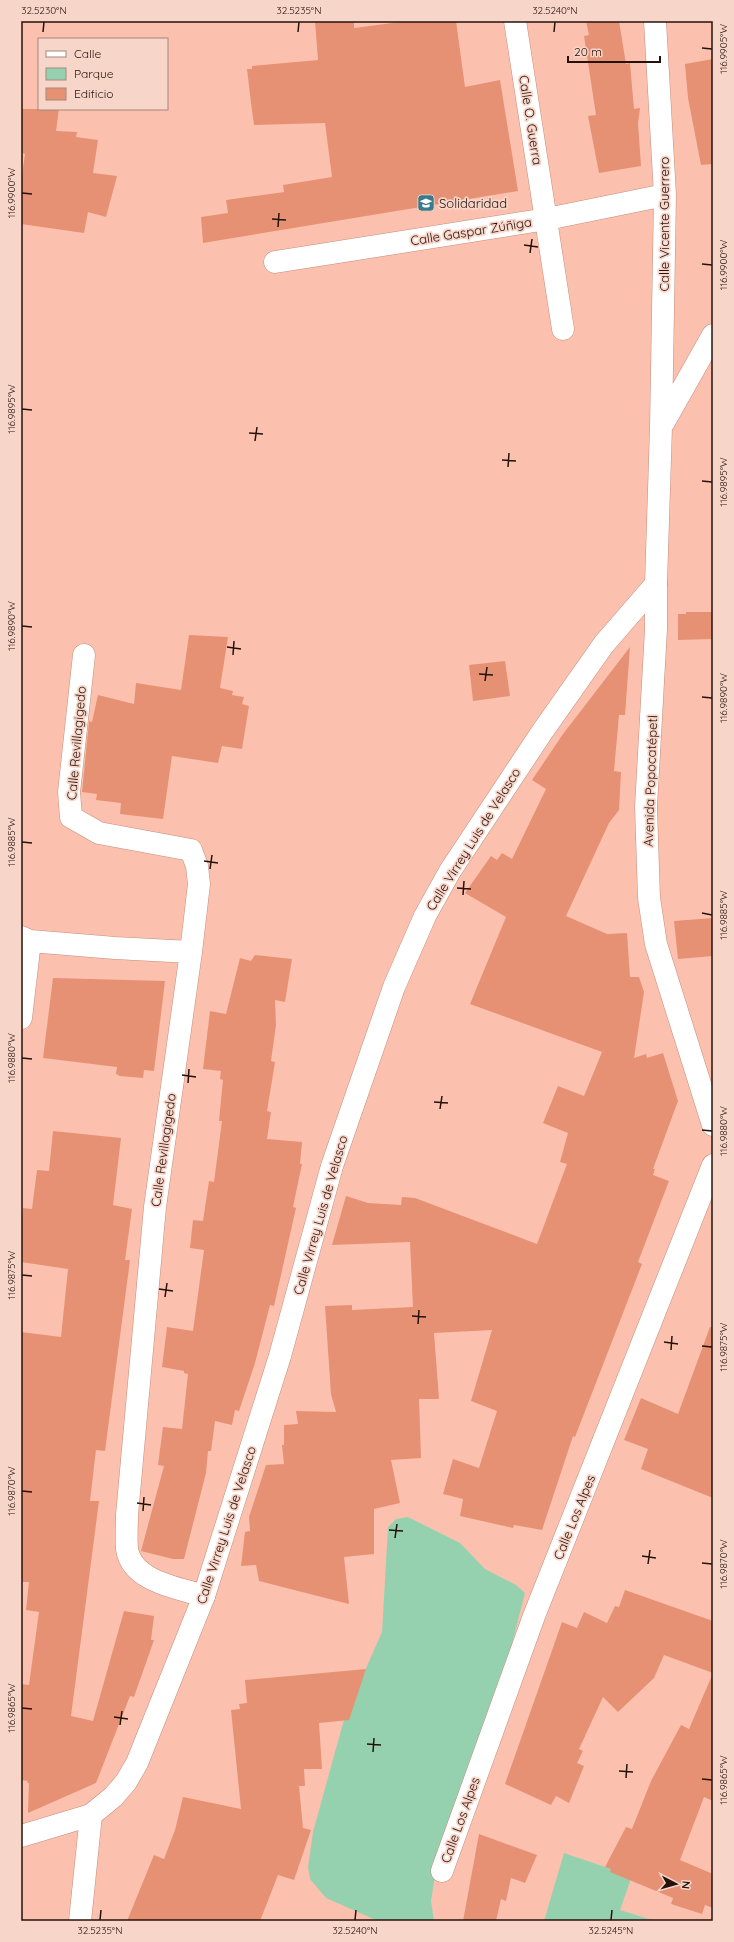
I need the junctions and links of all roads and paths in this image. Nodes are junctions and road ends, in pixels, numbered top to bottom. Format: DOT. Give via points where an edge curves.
graph roads {
  1 [pos="515,21"];
  2 [pos="655,21"];
  3 [pos="665,195"];
  4 [pos="547,219"];
  5 [pos="275,262"];
  6 [pos="563,329"];
  7 [pos="713,335"];
  8 [pos="661,427"];
  9 [pos="656,584"];
  10 [pos="84,655"];
  11 [pos="26,939"];
  12 [pos="191,952"];
  13 [pos="21,1018"];
  14 [pos="713,1125"];
  15 [pos="713,1165"];
  16 [pos="204,1596"];
  17 [pos="91,1815"];
  18 [pos="21,1836"];
  19 [pos="442,1871"];
  20 [pos="80,1921"];
  1 -- 4 [label="street, Calle O. Guerra"];
  2 -- 3 [label="street, Calle Vicente Guerrero"];
  3 -- 4 [label="street, Calle Gaspar Zúñiga"];
  3 -- 8 [label="street, Calle Vicente Guerrero"];
  4 -- 5 [label="street, Calle Gaspar Zúñiga"];
  4 -- 6 [label="street, Calle O. Guerra"];
  7 -- 8 [label="street"];
  8 -- 9 [label="street, Avenida Popocatépetl"];
  9 -- 14 [label="street, Avenida Popocatépetl" via="656,630 646,807 649,898 656,944"];
  9 -- 16 [label="street, Calle Virrey Luis de Velasco" via="604,644 542,732 450,871 419,930 394,987 332,1166 280,1356"];
  10 -- 12 [label="street, Calle Revillagigedo" via="69,792 71,817 99,833 191,850 197,866 199,884"];
  11 -- 12 [label="street"];
  11 -- 13 [label="street"];
  12 -- 16 [label="street, Calle Revillagigedo" via="155,1207 127,1515 128,1550 133,1564 158,1582"];
  15 -- 19 [label="street, Calle Los Alpes" via="534,1616"];
  16 -- 17 [label="street, Calle Virrey Luis de Velasco" via="137,1763 113,1797"];
  17 -- 18 [label="street, Calle Virrey Luis de Velasco"];
  17 -- 20 [label="street"];
}
